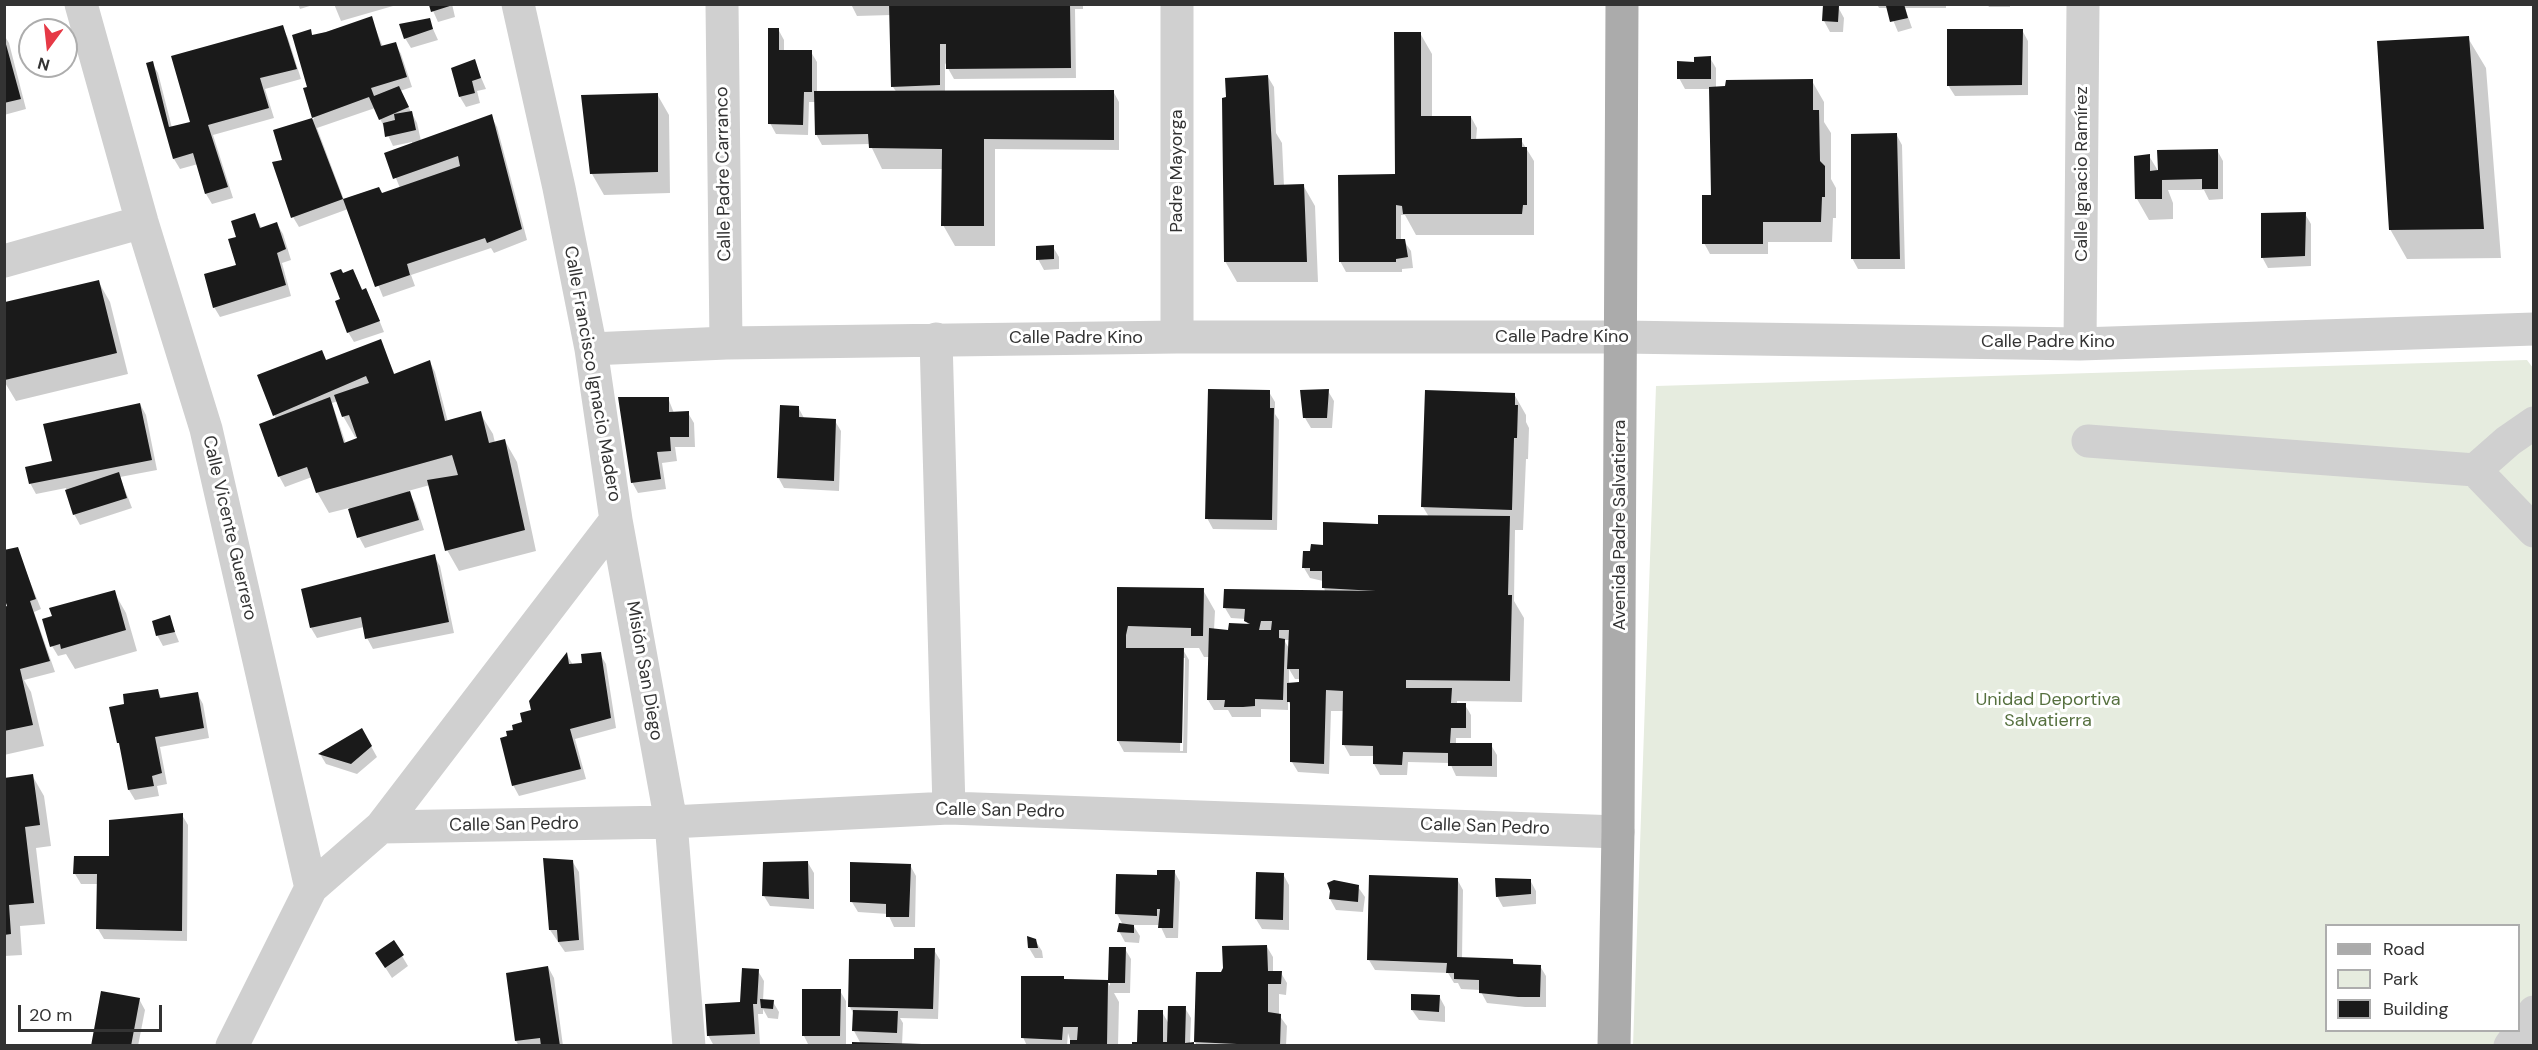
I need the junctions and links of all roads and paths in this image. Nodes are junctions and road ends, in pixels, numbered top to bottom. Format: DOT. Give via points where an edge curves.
graph roads {
  1 [pos="81,4"];
  2 [pos="518,4"];
  3 [pos="722,4"];
  4 [pos="1177,4"];
  5 [pos="1622,4"];
  6 [pos="2083,4"];
  7 [pos="142,222"];
  8 [pos="4,261"];
  9 [pos="2534,329"];
  10 [pos="1177,337"];
  11 [pos="1622,337"];
  12 [pos="936,339"];
  13 [pos="726,343"];
  14 [pos="2080,344"];
  15 [pos="591,349"];
  16 [pos="2534,423"];
  17 [pos="2088,441"];
  18 [pos="2475,470"];
  19 [pos="616,520"];
  20 [pos="2534,531"];
  21 [pos="949,808"];
  22 [pos="671,822"];
  23 [pos="381,827"];
  24 [pos="1618,832"];
  25 [pos="310,888"];
  26 [pos="2534,1012"];
  27 [pos="2520,1032"];
  28 [pos="2520,1032"];
  29 [pos="232,1046"];
  30 [pos="689,1046"];
  31 [pos="1614,1046"];
  32 [pos="2510,1046"];
  1 -- 7 [label="street, Calle Vicente Guerrero"];
  2 -- 15 [label="street, Calle Francisco Ignacio Madero"];
  3 -- 13 [label="street, Calle Padre Carranco"];
  4 -- 10 [label="street, Padre Mayorga"];
  5 -- 11 [label="main road, Avenida Padre Salvatierra"];
  6 -- 14 [label="street, Calle Ignacio Ramírez"];
  7 -- 8 [label="street"];
  7 -- 25 [label="street, Calle Vicente Guerrero" via="206,429"];
  9 -- 14 [label="street, Calle Padre Kino"];
  10 -- 11 [label="street, Calle Padre Kino"];
  10 -- 12 [label="street, Calle Padre Kino"];
  11 -- 14 [label="street, Calle Padre Kino"];
  11 -- 24 [label="main road, Avenida Padre Salvatierra"];
  12 -- 13 [label="street, Calle Padre Kino"];
  12 -- 21 [label="street"];
  13 -- 15 [label="street, Calle Padre Kino"];
  15 -- 19 [label="street, Calle Francisco Ignacio Madero"];
  16 -- 18 [label="street"];
  17 -- 18 [label="street"];
  18 -- 20 [label="street"];
  19 -- 22 [label="street, Misión San Diego"];
  19 -- 23 [label="street, Calle Francisco Ignacio Madero"];
  21 -- 22 [label="street, Calle San Pedro"];
  21 -- 24 [label="street, Calle San Pedro"];
  22 -- 23 [label="street, Calle San Pedro"];
  22 -- 30 [label="street"];
  23 -- 25 [label="street, Calle Francisco Ignacio Madero"];
  24 -- 31 [label="main road, Avenida Padre Salvatierra"];
  25 -- 29 [label="street"];
  26 -- 27 [label="street"];
  28 -- 32 [label="street"];
}
